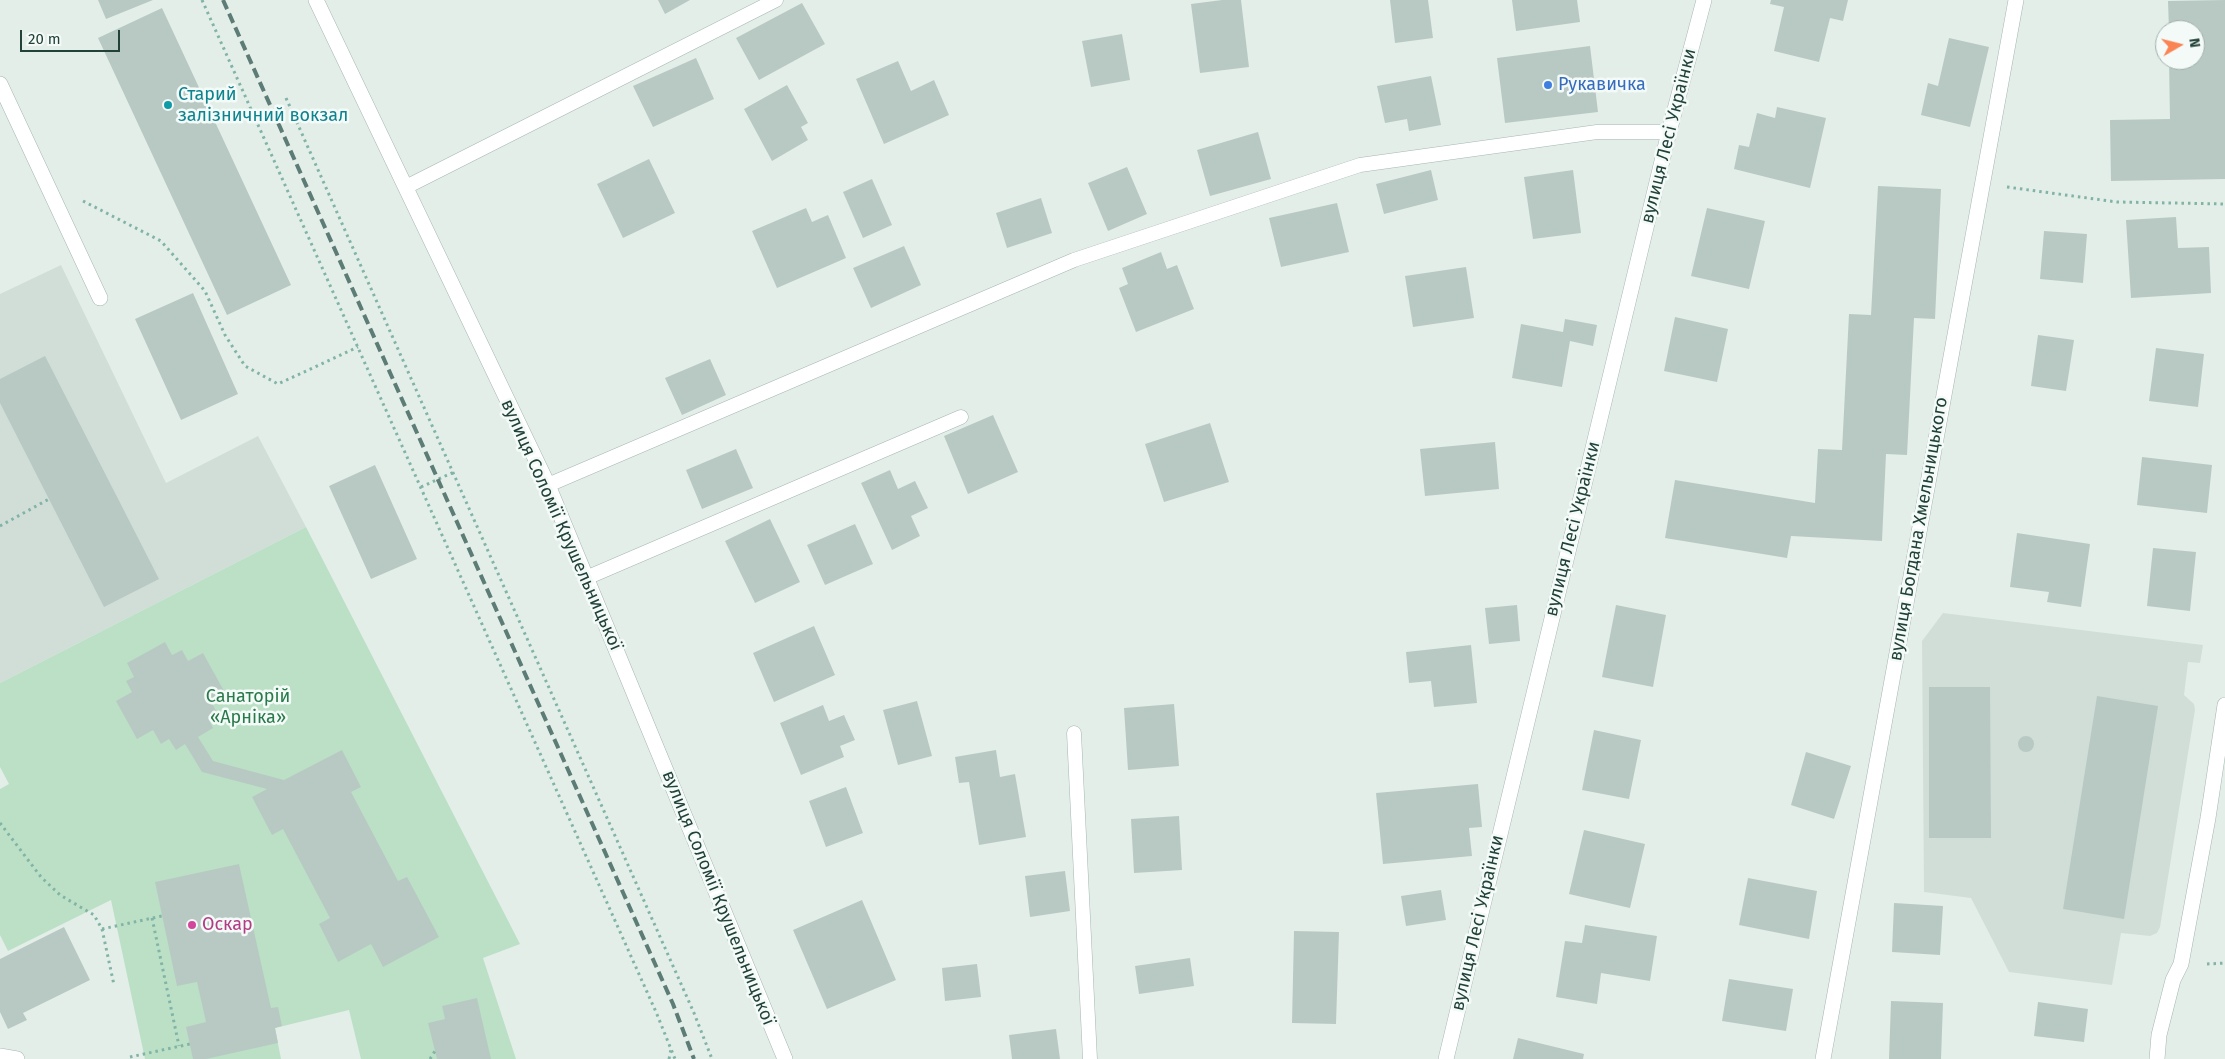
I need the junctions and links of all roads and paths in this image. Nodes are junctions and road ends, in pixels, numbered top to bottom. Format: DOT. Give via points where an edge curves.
graph roads {
  1 [pos="202,0"];
  2 [pos="316,0"];
  3 [pos="776,0"];
  4 [pos="1704,0"];
  5 [pos="2016,0"];
  6 [pos="0,84"];
  7 [pos="286,98"];
  8 [pos="1669,132"];
  9 [pos="45,182"];
  10 [pos="1982,184"];
  11 [pos="406,187"];
  12 [pos="2225,204"];
  13 [pos="100,298"];
  14 [pos="358,347"];
  15 [pos="961,417"];
  16 [pos="454,472"];
  17 [pos="548,485"];
  18 [pos="421,487"];
  19 [pos="49,499"];
  20 [pos="0,526"];
  21 [pos="586,578"];
  22 [pos="2225,705"];
  23 [pos="1074,733"];
  24 [pos="0,823"];
  25 [pos="162,916"];
  26 [pos="152,918"];
  27 [pos="102,929"];
  28 [pos="114,985"];
  29 [pos="190,1044"];
  30 [pos="179,1046"];
  31 [pos="671,1048"];
  32 [pos="435,1051"];
  33 [pos="0,1056"];
  34 [pos="130,1057"];
  35 [pos="17,1059"];
  36 [pos="430,1059"];
  37 [pos="669,1059"];
  38 [pos="675,1059"];
  39 [pos="712,1059"];
  40 [pos="785,1059"];
  41 [pos="1090,1059"];
  42 [pos="1446,1059"];
  43 [pos="1823,1059"];
  44 [pos="2157,1059"];
  1 -- 14 [label="path"];
  2 -- 11 [label="street, вулиця Соломії Крушельницької"];
  3 -- 11 [label="lane"];
  4 -- 8 [label="street, вулиця Лесі Українки"];
  5 -- 10 [label="street, вулиця Богдана Хмельницького"];
  6 -- 9 [label="street"];
  7 -- 16 [label="path"];
  8 -- 17 [label="lane" via="1597,132 1360,165 1074,260"];
  8 -- 42 [label="street, вулиця Лесі Українки"];
  9 -- 13 [label="street"];
  9 -- 14 [label="path" via="161,241 205,290 225,335 245,366 278,384"];
  10 -- 12 [label="path" via="2117,202"];
  10 -- 43 [label="street, вулиця Богдана Хмельницького"];
  11 -- 17 [label="street, вулиця Соломії Крушельницької"];
  14 -- 18 [label="path"];
  15 -- 21 [label="lane"];
  16 -- 18 [label="path"];
  16 -- 39 [label="path"];
  17 -- 21 [label="street, вулиця Соломії Крушельницької"];
  18 -- 31 [label="path"];
  19 -- 20 [label="path"];
  21 -- 40 [label="street, вулиця Соломії Крушельницької"];
  22 -- 44 [label="street" via="2181,964 2173,980 2159,1034"];
  23 -- 41 [label="lane"];
  24 -- 27 [label="path" via="42,877 60,895 94,915"];
  25 -- 26 [label="path"];
  26 -- 27 [label="path"];
  26 -- 30 [label="path"];
  27 -- 28 [label="path"];
  29 -- 30 [label="path"];
  30 -- 34 [label="path"];
  31 -- 37 [label="path"];
  31 -- 38 [label="path"];
  32 -- 36 [label="path"];
  33 -- 35 [label="street"];
}
